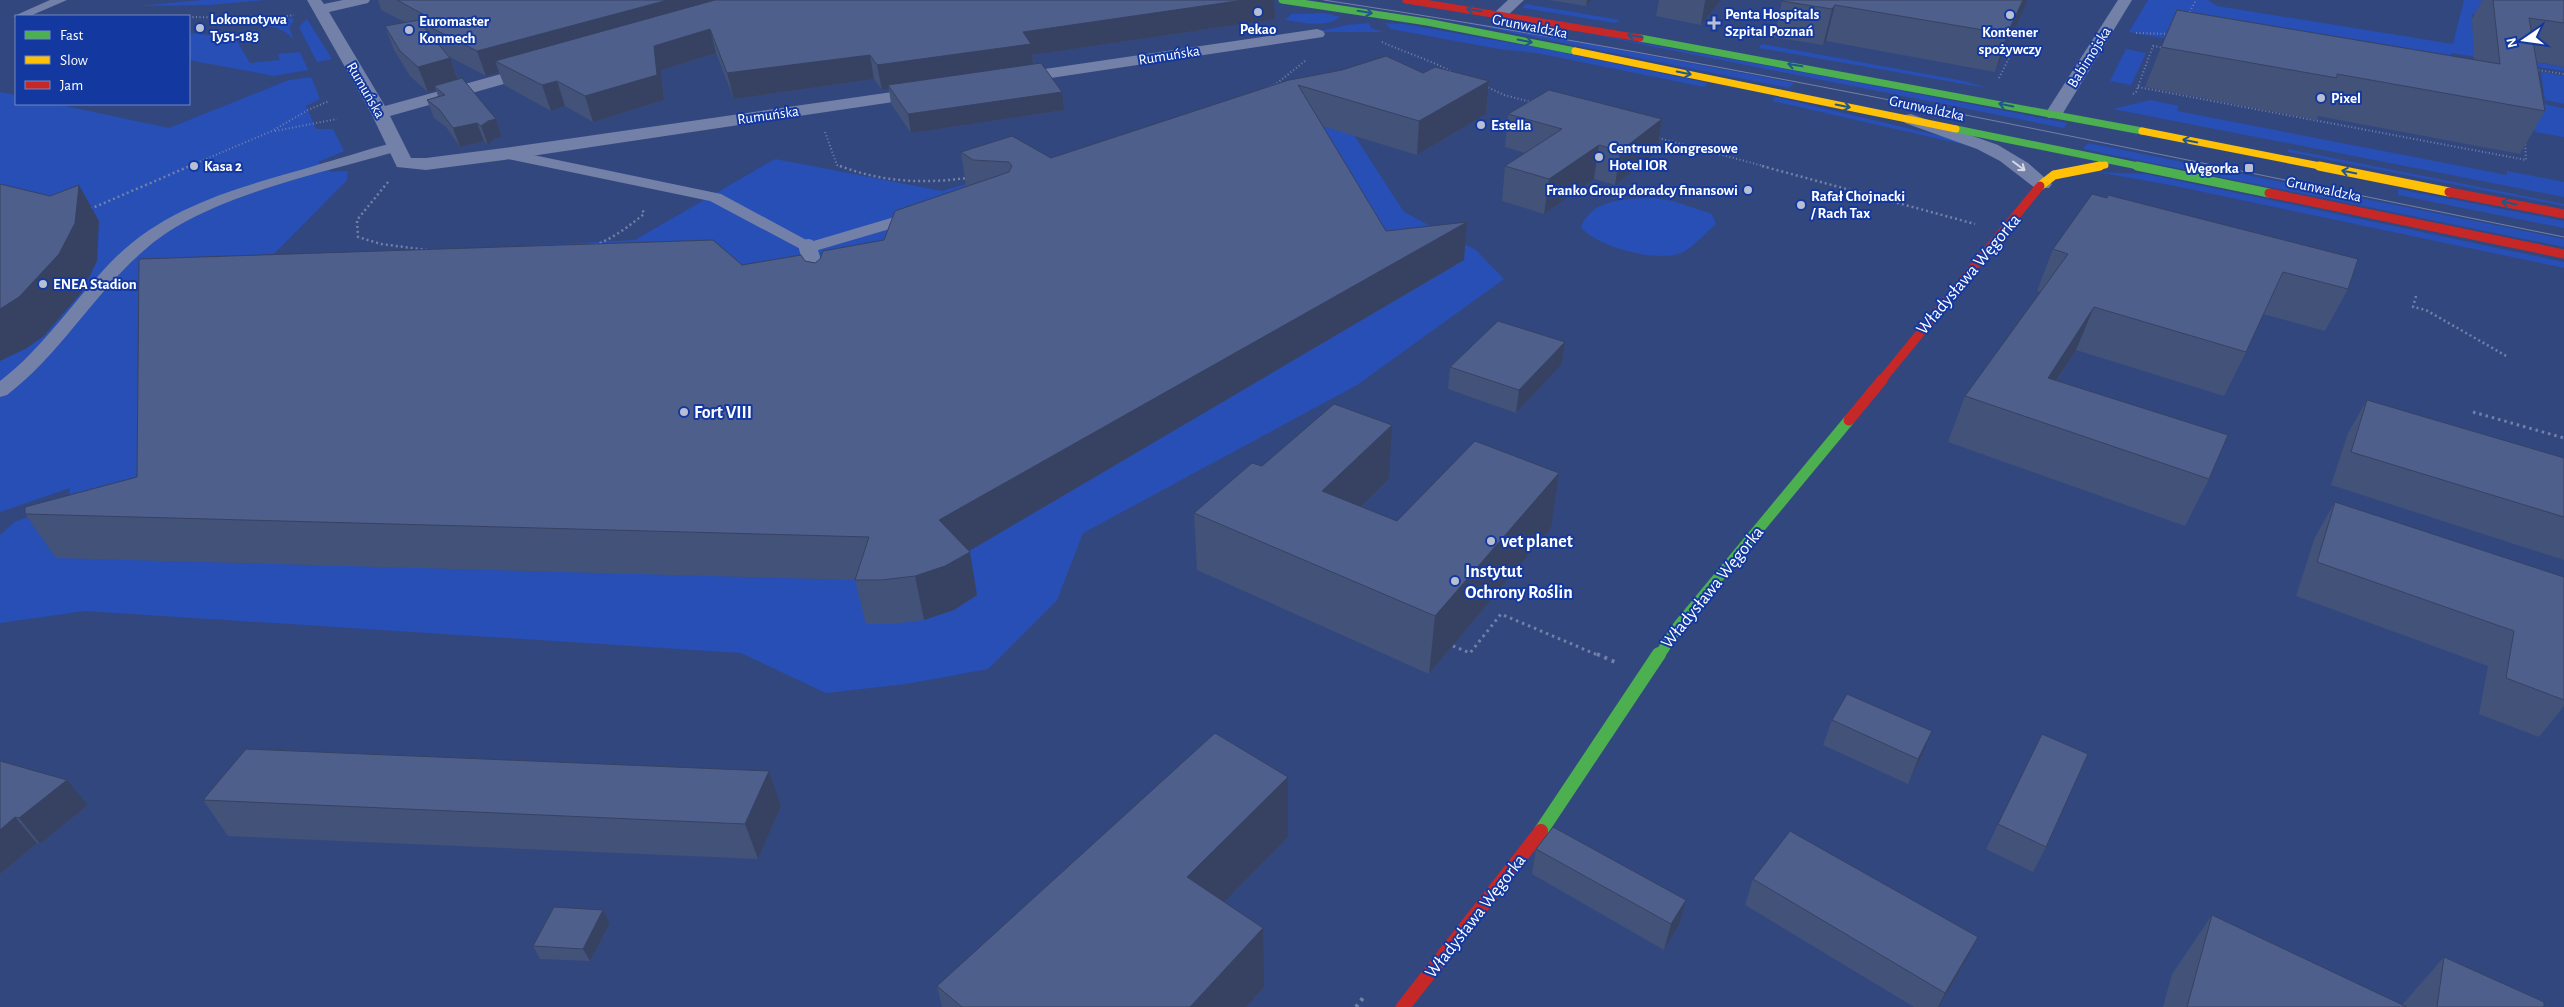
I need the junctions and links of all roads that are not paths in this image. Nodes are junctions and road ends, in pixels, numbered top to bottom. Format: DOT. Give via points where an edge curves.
graph roads {
  1 [pos="61,0"];
  2 [pos="363,0"];
  3 [pos="1282,0"];
  4 [pos="1406,0"];
  5 [pos="1516,0"];
  6 [pos="2124,0"];
  7 [pos="316,5"];
  8 [pos="1501,14"];
  9 [pos="23,15"];
  10 [pos="1317,34"];
  11 [pos="551,64"];
  12 [pos="992,82"];
  13 [pos="943,89"];
  14 [pos="380,113"];
  15 [pos="2054,114"];
  16 [pos="1911,120"];
  17 [pos="396,147"];
  18 [pos="504,154"];
  19 [pos="2134,166"];
  20 [pos="2042,184"];
  21 [pos="938,210"];
  22 [pos="2564,214"];
  23 [pos="808,248"];
  24 [pos="2564,254"];
  25 [pos="831,262"];
  26 [pos="795,268"];
  27 [pos="821,291"];
  28 [pos="0,390"];
  29 [pos="1403,1007"];
  1 -- 9 [label="lane"];
  2 -- 7 [label="street"];
  3 -- 16 [label="street, Grunwaldzka, one-way" via="1498,35"];
  8 -- 4 [label="street, Grunwaldzka, one-way"];
  5 -- 8 [label="street"];
  6 -- 15 [label="street, Babimojska"];
  7 -- 14 [label="street, Rumuńska"];
  15 -- 8 [label="street, Grunwaldzka, one-way"];
  10 -- 12 [label="street, Rumuńska"];
  11 -- 14 [label="street"];
  13 -- 18 [label="street, Rumuńska"];
  14 -- 17 [label="street, Rumuńska"];
  22 -- 15 [label="street, Grunwaldzka, one-way"];
  16 -- 19 [label="street, Grunwaldzka"];
  16 -- 20 [label="street, one-way" via="1983,144 2004,155"];
  17 -- 18 [label="street, Rumuńska" via="404,163 426,164"];
  17 -- 28 [label="lane" via="228,196 174,220 142,242 104,278 45,351"];
  18 -- 23 [label="lane" via="715,197"];
  19 -- 20 [label="street, Władysława Węgorka" via="2085,168 2054,176"];
  19 -- 24 [label="street, Grunwaldzka"];
  20 -- 29 [label="street, Władysława Węgorka" via="1679,624 1548,823"];
  21 -- 23 [label="lane"];
  23 -- 27 [label="lane, bridge"];
  25 -- 26 [label="lane"];
}
